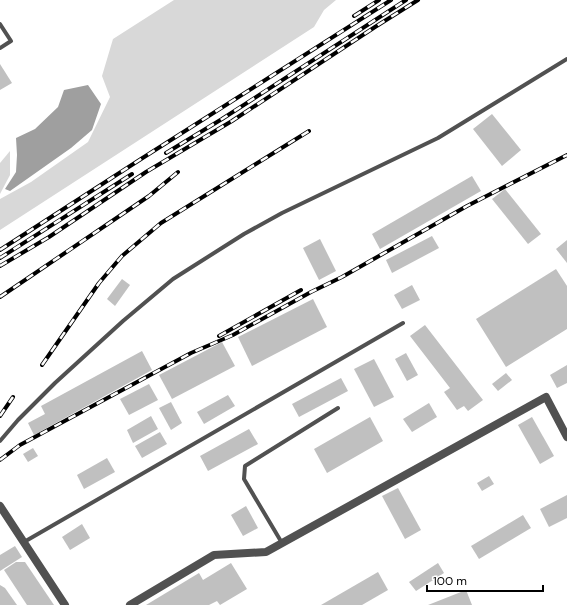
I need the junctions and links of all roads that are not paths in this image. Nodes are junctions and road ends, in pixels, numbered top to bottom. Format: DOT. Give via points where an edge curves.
graph roads {
  1 [pos="0,24"];
  2 [pos="0,48"];
  3 [pos="567,59"];
  4 [pos="403,323"];
  5 [pos="338,408"];
  6 [pos="567,437"];
  7 [pos="0,442"];
  8 [pos="0,506"];
  9 [pos="23,542"];
  10 [pos="282,543"];
  11 [pos="65,605"];
  12 [pos="130,605"];
  1 -- 2 [label="lane" via="11,41"];
  3 -- 7 [label="lane" via="438,138 282,213 174,279 55,383"];
  4 -- 9 [label="lane"];
  5 -- 10 [label="lane" via="245,466 244,479"];
  6 -- 10 [label="street" via="546,397"];
  8 -- 9 [label="street"];
  9 -- 11 [label="street"];
  10 -- 12 [label="street" via="266,552 214,555"];
}
